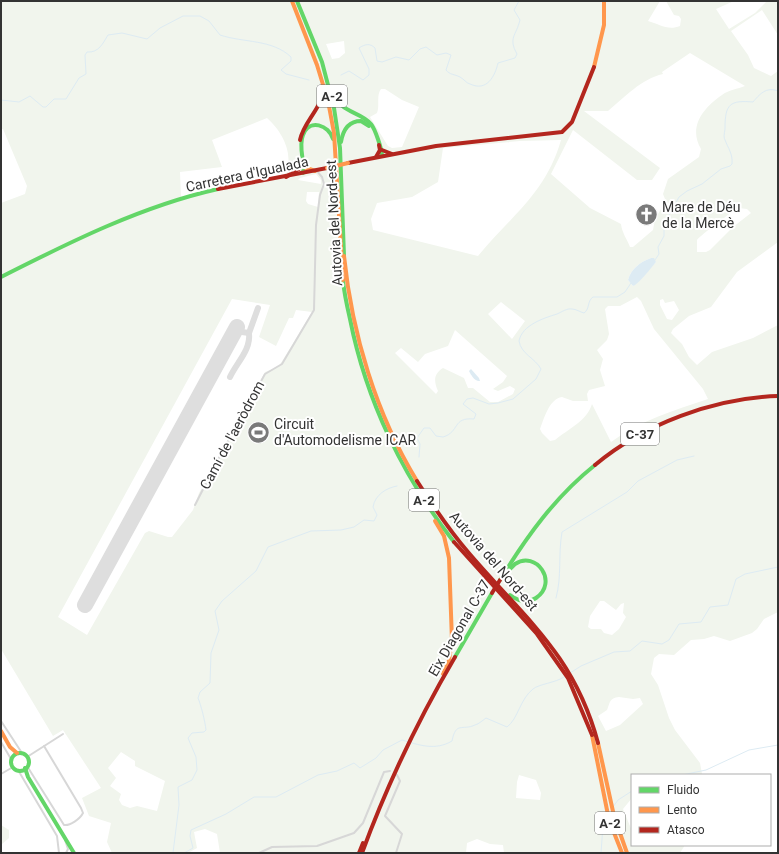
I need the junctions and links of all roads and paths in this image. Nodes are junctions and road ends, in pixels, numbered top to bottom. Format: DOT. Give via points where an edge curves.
graph roads {
  1 [pos="292,1"];
  2 [pos="297,1"];
  3 [pos="604,1"];
  4 [pos="314,44"];
  5 [pos="322,80"];
  6 [pos="374,132"];
  7 [pos="381,150"];
  8 [pos="341,151"];
  9 [pos="392,154"];
  10 [pos="382,156"];
  11 [pos="376,157"];
  12 [pos="302,167"];
  13 [pos="335,168"];
  14 [pos="316,171"];
  15 [pos="303,173"];
  16 [pos="286,177"];
  17 [pos="1,277"];
  18 [pos="778,396"];
  19 [pos="195,505"];
  20 [pos="430,511"];
  21 [pos="482,568"];
  22 [pos="501,579"];
  23 [pos="438,685"];
  24 [pos="1,721"];
  25 [pos="1,731"];
  26 [pos="63,734"];
  27 [pos="1,742"];
  28 [pos="44,746"];
  29 [pos="10,747"];
  30 [pos="20,753"];
  31 [pos="27,757"];
  32 [pos="12,758"];
  33 [pos="13,767"];
  34 [pos="23,768"];
  35 [pos="390,771"];
  36 [pos="1,774"];
  37 [pos="398,775"];
  38 [pos="373,822"];
  39 [pos="65,839"];
  40 [pos="59,853"];
  41 [pos="66,853"];
  42 [pos="74,853"];
  43 [pos="258,853"];
  44 [pos="361,853"];
  45 [pos="396,853"];
  46 [pos="622,853"];
  47 [pos="627,853"];
  1 -- 5 [label="main road, Autovia del Nord-est / A-2"];
  2 -- 4 [label="main road, Autovia del Nord-est / A-2"];
  3 -- 9 [label="main road, Carretera d'Igualada" via="605,20 596,61 572,122 566,130"];
  4 -- 6 [label="main road" via="323,60 335,96 348,111 367,120"];
  4 -- 8 [label="main road, Autovia del Nord-est / A-2" via="331,92"];
  5 -- 12 [label="main road" via="321,104 305,124 300,135"];
  5 -- 13 [label="main road, Autovia del Nord-est / A-2" via="334,133"];
  6 -- 7 [label="main road"];
  6 -- 8 [label="main road" via="361,121 348,123 343,130"];
  7 -- 9 [label="main road"];
  7 -- 10 [label="main road"];
  7 -- 11 [label="main road"];
  8 -- 21 [label="main road, Autovia del Nord-est / A-2" via="347,275 356,328 370,379 391,430 419,483 446,525"];
  9 -- 10 [label="main road, Carretera d'Igualada"];
  10 -- 11 [label="main road, Carretera d'Igualada"];
  11 -- 14 [label="main road, Carretera d'Igualada, bridge"];
  12 -- 13 [label="main road" via="302,138 311,126 320,124 332,135"];
  12 -- 14 [label="main road"];
  12 -- 15 [label="main road"];
  12 -- 16 [label="main road"];
  13 -- 20 [label="main road, Autovia del Nord-est / A-2" via="342,270 355,344 383,424 401,462"];
  14 -- 15 [label="main road, Carretera d'Igualada"];
  14 -- 19 [label="street, Camí de l'aeròdrom" via="324,184 316,225 314,310 282,364 265,374"];
  15 -- 16 [label="main road, Carretera d'Igualada"];
  16 -- 17 [label="main road, Carretera d'Igualada" via="200,194 173,203 89,234"];
  18 -- 22 [label="main road, Eix Diagonal C-37 / C-37" via="740,400 706,408 644,432 619,446 578,478 548,509"];
  20 -- 23 [label="main road" via="444,536 449,558 452,648 450,660"];
  20 -- 46 [label="main road, Autovia del Nord-est / A-2" via="467,558 537,634 568,678 583,708 593,739 609,820"];
  21 -- 22 [label="main road" via="520,601 531,601 538,597 546,584 542,569 528,561 516,563"];
  21 -- 47 [label="main road, Autovia del Nord-est / A-2" via="546,637 579,689 597,735 613,816"];
  22 -- 23 [label="main road, Eix Diagonal C-37 / C-37, bridge"];
  23 -- 38 [label="main road, Eix Diagonal C-37 / C-37" via="404,750"];
  24 -- 30 [label="street"];
  25 -- 29 [label="main road"];
  26 -- 28 [label="street"];
  27 -- 32 [label="street"];
  28 -- 31 [label="street"];
  28 -- 34 [label="street" via="81,808 81,817 64,825"];
  29 -- 30 [label="main road"];
  29 -- 32 [label="main road"];
  30 -- 31 [label="main road"];
  30 -- 32 [label="main road"];
  31 -- 34 [label="main road"];
  32 -- 33 [label="main road"];
  33 -- 34 [label="main road"];
  33 -- 36 [label="street"];
  34 -- 39 [label="main road"];
  34 -- 40 [label="street" via="57,836"];
  35 -- 43 [label="street" via="384,772 363,823 354,832 317,846 272,847"];
  37 -- 45 [label="street" via="400,781 385,816 402,834"];
  38 -- 44 [label="main road"];
  38 -- 44 [label="main road, Eix Diagonal C-37 / C-37"];
  39 -- 41 [label="street" via="68,849"];
  39 -- 42 [label="main road"];
}
